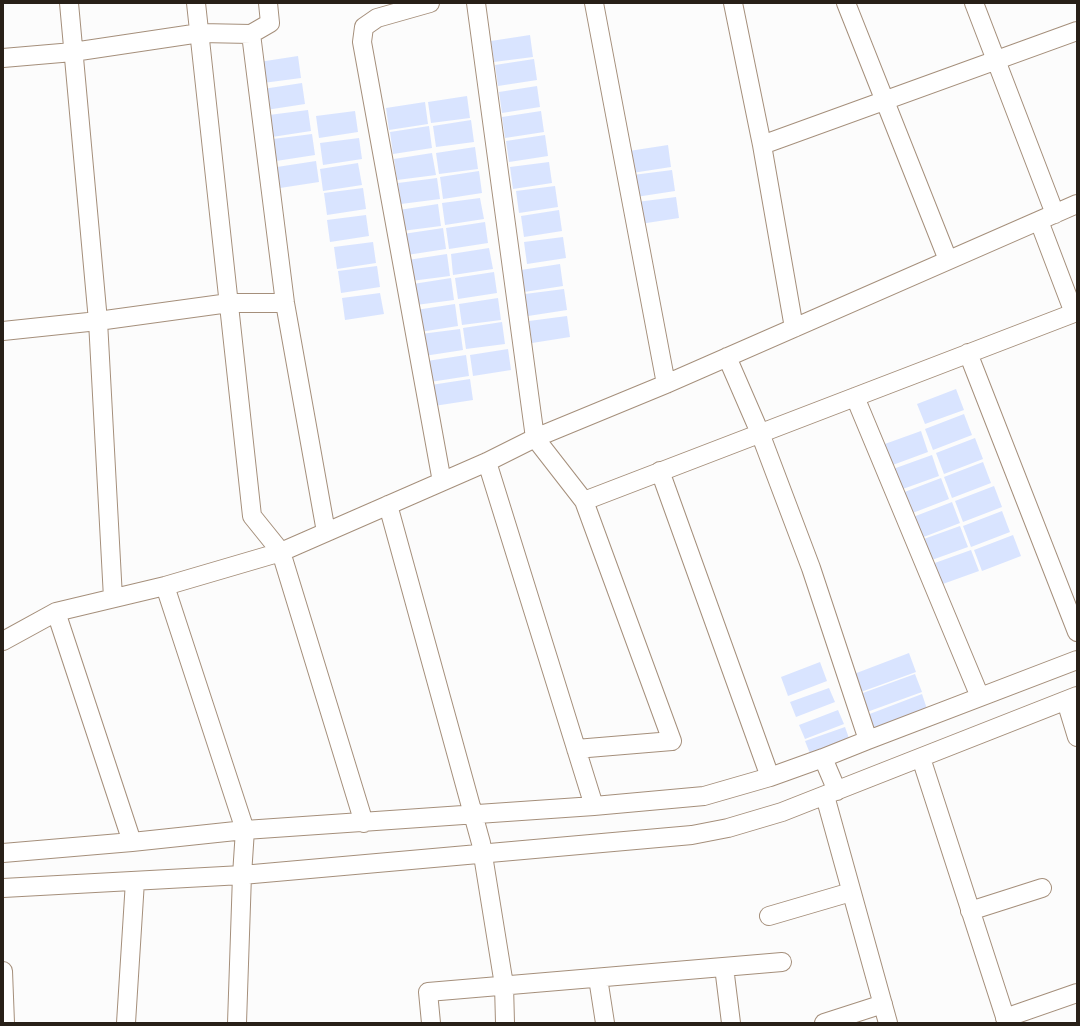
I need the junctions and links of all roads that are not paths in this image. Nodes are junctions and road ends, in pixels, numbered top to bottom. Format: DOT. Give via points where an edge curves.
graph roads {
  1 [pos="69,3"];
  2 [pos="196,3"];
  3 [pos="268,3"];
  4 [pos="430,3"];
  5 [pos="476,3"];
  6 [pos="594,3"];
  7 [pos="734,3"];
  8 [pos="846,3"];
  9 [pos="974,3"];
  10 [pos="410,6"];
  11 [pos="1077,31"];
  12 [pos="200,33"];
  13 [pos="250,34"];
  14 [pos="73,52"];
  15 [pos="3,58"];
  16 [pos="996,60"];
  17 [pos="885,101"];
  18 [pos="762,145"];
  19 [pos="1077,204"];
  20 [pos="1047,217"];
  21 [pos="948,260"];
  22 [pos="229,303"];
  23 [pos="285,303"];
  24 [pos="1075,317"];
  25 [pos="98,321"];
  26 [pos="794,328"];
  27 [pos="3,331"];
  28 [pos="968,353"];
  29 [pos="727,357"];
  30 [pos="666,384"];
  31 [pos="855,397"];
  32 [pos="760,433"];
  33 [pos="535,438"];
  34 [pos="487,462"];
  35 [pos="660,471"];
  36 [pos="442,482"];
  37 [pos="584,501"];
  38 [pos="388,505"];
  39 [pos="326,532"];
  40 [pos="281,552"];
  41 [pos="165,586"];
  42 [pos="113,598"];
  43 [pos="56,612"];
  44 [pos="1077,632"];
  45 [pos="3,641"];
  46 [pos="1077,660"];
  47 [pos="980,698"];
  48 [pos="1072,699"];
  49 [pos="1077,737"];
  50 [pos="868,740"];
  51 [pos="576,749"];
  52 [pos="921,758"];
  53 [pos="770,777"];
  54 [pos="828,778"];
  55 [pos="594,806"];
  56 [pos="474,820"];
  57 [pos="364,823"];
  58 [pos="244,836"];
  59 [pos="132,842"];
  60 [pos="482,849"];
  61 [pos="3,852"];
  62 [pos="243,869"];
  63 [pos="135,881"];
  64 [pos="3,888"];
  65 [pos="1042,888"];
  66 [pos="852,892"];
  67 [pos="970,911"];
  68 [pos="770,916"];
  69 [pos="782,962"];
  70 [pos="724,966"];
  71 [pos="3,971"];
  72 [pos="598,978"];
  73 [pos="504,986"];
  74 [pos="1077,993"];
  75 [pos="883,1004"];
  76 [pos="1006,1020"];
  77 [pos="5,1023"];
  78 [pos="126,1023"];
  79 [pos="237,1023"];
  80 [pos="430,1023"];
  81 [pos="505,1023"];
  82 [pos="605,1023"];
  83 [pos="731,1023"];
  84 [pos="824,1023"];
  85 [pos="888,1023"];
  1 -- 14 [label="street"];
  2 -- 12 [label="street"];
  3 -- 13 [label="street" via="270,22"];
  4 -- 10 [label="street"];
  5 -- 33 [label="street"];
  6 -- 30 [label="street"];
  7 -- 18 [label="street"];
  8 -- 17 [label="street"];
  9 -- 16 [label="street"];
  10 -- 36 [label="street" via="377,18 364,27 362,42"];
  11 -- 16 [label="street"];
  12 -- 13 [label="street"];
  12 -- 14 [label="street"];
  12 -- 22 [label="street"];
  13 -- 23 [label="street"];
  14 -- 15 [label="street"];
  14 -- 25 [label="street"];
  16 -- 17 [label="street"];
  16 -- 20 [label="street"];
  17 -- 18 [label="street"];
  17 -- 21 [label="street"];
  18 -- 26 [label="street"];
  19 -- 20 [label="street"];
  20 -- 21 [label="street"];
  20 -- 24 [label="street"];
  21 -- 26 [label="street"];
  22 -- 23 [label="street"];
  22 -- 25 [label="street"];
  22 -- 40 [label="street" via="252,516"];
  23 -- 39 [label="street"];
  24 -- 28 [label="street"];
  25 -- 27 [label="street"];
  25 -- 42 [label="street"];
  26 -- 29 [label="street"];
  28 -- 31 [label="street"];
  28 -- 44 [label="street"];
  29 -- 30 [label="street"];
  29 -- 32 [label="street"];
  30 -- 33 [label="street"];
  31 -- 32 [label="street"];
  31 -- 47 [label="street"];
  32 -- 35 [label="street"];
  32 -- 50 [label="street" via="812,568"];
  33 -- 34 [label="street"];
  33 -- 37 [label="street"];
  34 -- 36 [label="street"];
  34 -- 51 [label="street"];
  35 -- 37 [label="street"];
  35 -- 53 [label="street"];
  36 -- 38 [label="street"];
  37 -- 51 [label="street" via="672,741"];
  38 -- 39 [label="street"];
  38 -- 56 [label="street"];
  39 -- 40 [label="street"];
  40 -- 41 [label="street"];
  40 -- 57 [label="street"];
  41 -- 42 [label="street"];
  41 -- 58 [label="street"];
  42 -- 43 [label="street"];
  43 -- 45 [label="street"];
  43 -- 59 [label="street"];
  46 -- 47 [label="street"];
  47 -- 50 [label="street"];
  48 -- 49 [label="street"];
  48 -- 52 [label="street"];
  50 -- 54 [label="street"];
  51 -- 55 [label="street"];
  52 -- 54 [label="street"];
  52 -- 67 [label="street"];
  53 -- 54 [label="street"];
  53 -- 55 [label="street" via="704,796"];
  54 -- 60 [label="street" via="782,812 728,828 692,835"];
  54 -- 66 [label="street"];
  55 -- 56 [label="street"];
  56 -- 57 [label="street"];
  56 -- 60 [label="street"];
  57 -- 58 [label="street"];
  58 -- 59 [label="street"];
  58 -- 62 [label="street"];
  59 -- 61 [label="street"];
  60 -- 62 [label="street"];
  60 -- 73 [label="street"];
  62 -- 63 [label="street"];
  62 -- 79 [label="street"];
  63 -- 64 [label="street"];
  63 -- 78 [label="street"];
  65 -- 67 [label="street"];
  66 -- 68 [label="street"];
  66 -- 75 [label="street"];
  67 -- 76 [label="street"];
  69 -- 70 [label="street"];
  70 -- 72 [label="street"];
  70 -- 83 [label="street"];
  71 -- 77 [label="street"];
  72 -- 73 [label="street"];
  72 -- 82 [label="street"];
  73 -- 80 [label="street" via="428,992"];
  73 -- 81 [label="street"];
  74 -- 76 [label="street"];
  75 -- 84 [label="street"];
  75 -- 85 [label="street"];
}
